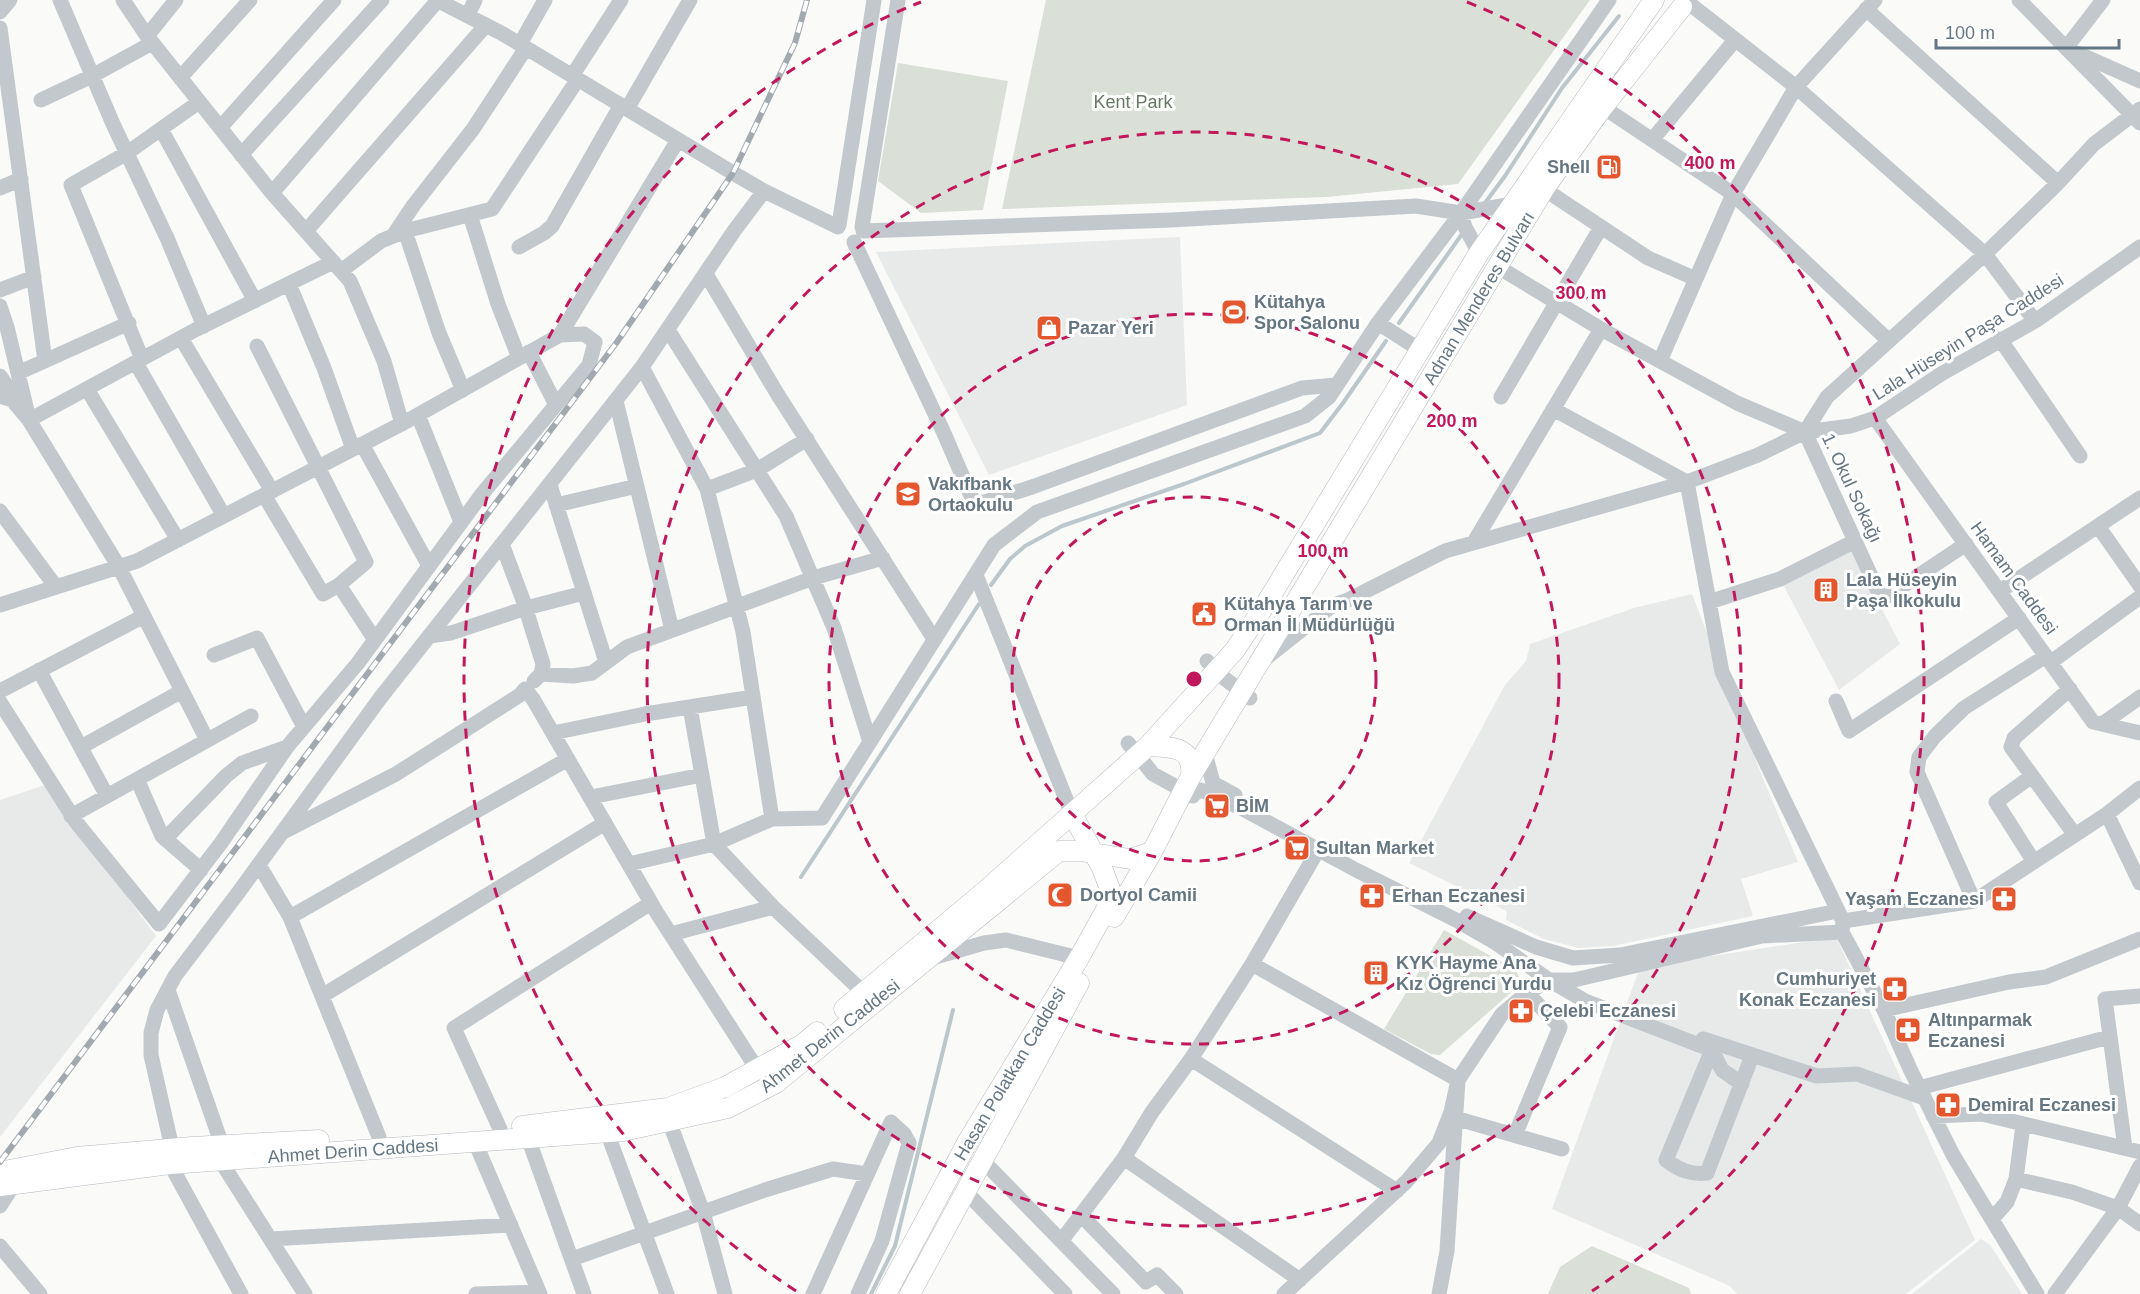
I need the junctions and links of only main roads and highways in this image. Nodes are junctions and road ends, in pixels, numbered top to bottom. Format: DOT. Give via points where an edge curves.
graph roads {
  1 [pos="1654,0"];
  2 [pos="1683,3"];
  3 [pos="1235,650"];
  4 [pos="1138,748"];
  5 [pos="1188,792"];
  6 [pos="1072,814"];
  7 [pos="1152,852"];
  8 [pos="1094,854"];
  9 [pos="221,1153"];
  10 [pos="5,1181"];
  11 [pos="886,1294"];
  12 [pos="910,1294"];
  1 -- 3 [label="main road, Adnan Menderes Bulvarı" via="1479,253"];
  2 -- 5 [label="main road, Adnan Menderes Bulvarı" via="1544,189 1259,664 1246,695 1205,753"];
  3 -- 4 [label="main road, Ahmet Derin Caddesi" via="1212,666"];
  4 -- 5 [label="main road" via="1172,747 1185,753 1192,764"];
  4 -- 6 [label="main road, Ahmet Derin Caddesi"];
  5 -- 7 [label="main road"];
  6 -- 8 [label="main road"];
  6 -- 9 [label="main road, Ahmet Derin Caddesi" via="803,1044 724,1087 668,1108 472,1132"];
  7 -- 8 [label="main road, Ahmet Derin Caddesi" via="1130,859"];
  7 -- 12 [label="main road, Hasan Polatkan Caddesi"];
  8 -- 9 [label="main road, Ahmet Derin Caddesi" via="1059,850 776,1083 728,1108 623,1131"];
  8 -- 11 [label="main road, Hasan Polatkan Caddesi" via="1113,897 968,1141"];
  9 -- 10 [label="main road, Ahmet Derin Caddesi" via="171,1156"];
}
